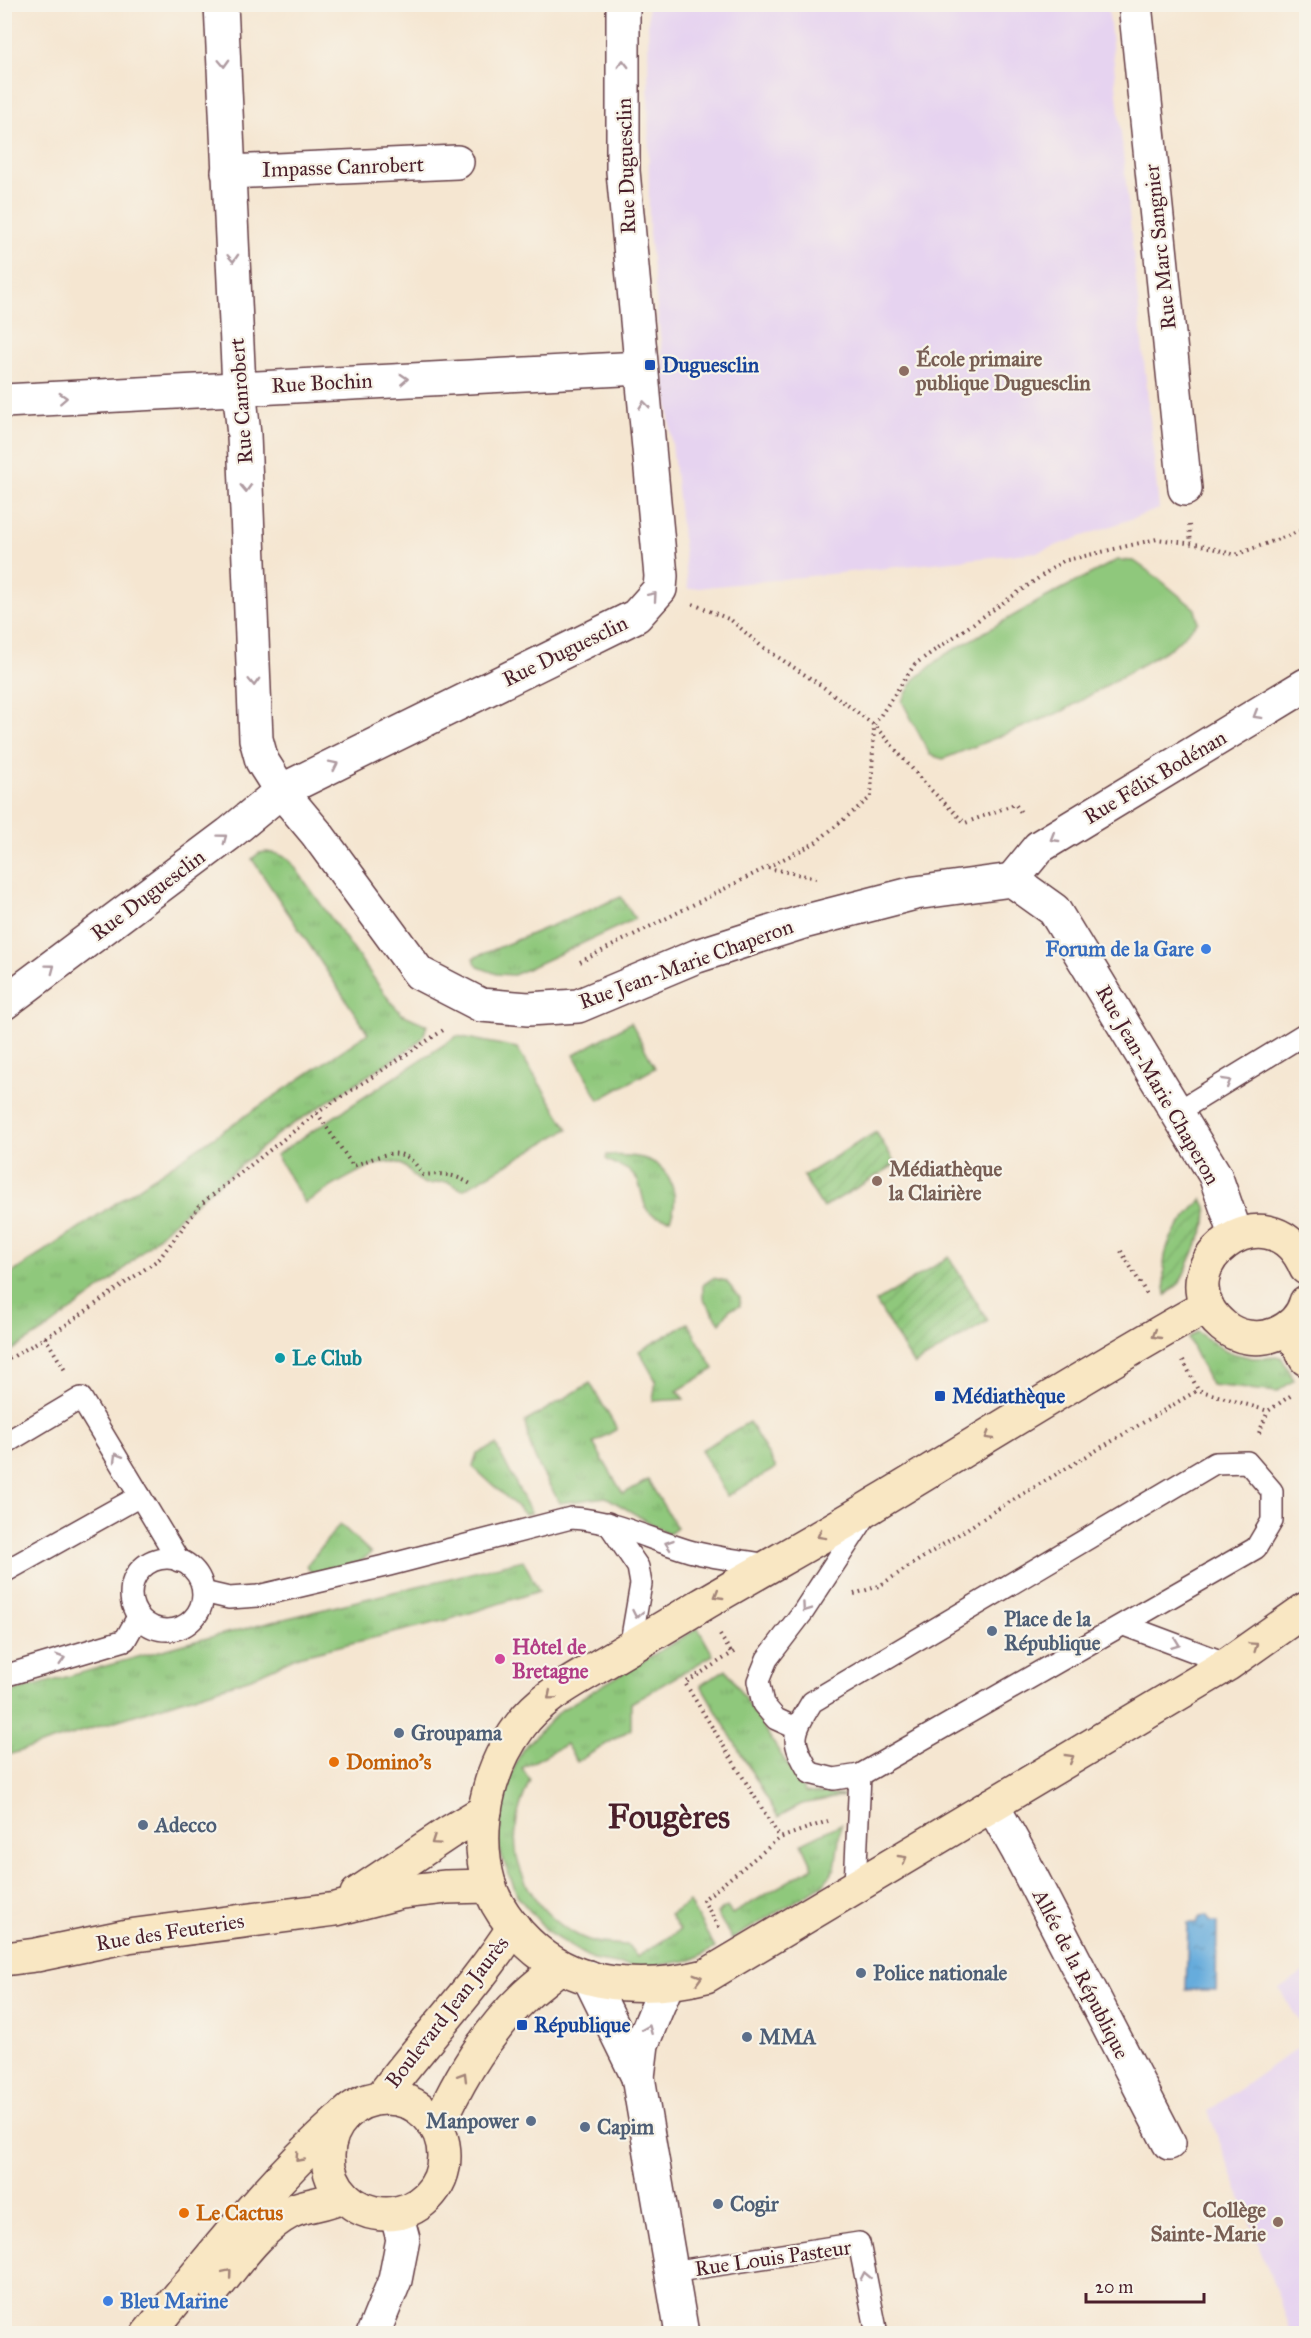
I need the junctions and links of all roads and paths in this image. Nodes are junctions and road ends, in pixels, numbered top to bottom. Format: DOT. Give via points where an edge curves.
graph roads {
  1 [pos="221,4"];
  2 [pos="623,4"];
  3 [pos="1135,4"];
  4 [pos="457,162"];
  5 [pos="228,172"];
  6 [pos="641,368"];
  7 [pos="239,387"];
  8 [pos="4,401"];
  9 [pos="1185,489"];
  10 [pos="1306,529"];
  11 [pos="660,589"];
  12 [pos="1306,685"];
  13 [pos="874,725"];
  14 [pos="281,791"];
  15 [pos="1023,814"];
  16 [pos="1012,880"];
  17 [pos="573,965"];
  18 [pos="4,1003"];
  19 [pos="481,1005"];
  20 [pos="1306,1033"];
  21 [pos="1177,1112"];
  22 [pos="317,1113"];
  23 [pos="472,1185"];
  24 [pos="1236,1235"];
  25 [pos="1305,1260"];
  26 [pos="1207,1306"];
  27 [pos="1298,1314"];
  28 [pos="45,1337"];
  29 [pos="1306,1359"];
  30 [pos="4,1362"];
  31 [pos="1198,1390"];
  32 [pos="81,1398"];
  33 [pos="4,1444"];
  34 [pos="140,1496"];
  35 [pos="873,1506"];
  36 [pos="608,1523"];
  37 [pos="179,1561"];
  38 [pos="768,1565"];
  39 [pos="4,1572"];
  40 [pos="203,1592"];
  41 [pos="1306,1609"];
  42 [pos="803,1612"];
  43 [pos="138,1617"];
  44 [pos="1124,1624"];
  45 [pos="630,1648"];
  46 [pos="742,1648"];
  47 [pos="1228,1664"];
  48 [pos="4,1676"];
  49 [pos="796,1728"];
  50 [pos="860,1775"];
  51 [pos="992,1805"];
  52 [pos="859,1810"];
  53 [pos="485,1811"];
  54 [pos="780,1838"];
  55 [pos="489,1886"];
  56 [pos="855,1886"];
  57 [pos="336,1909"];
  58 [pos="514,1927"];
  59 [pos="4,1959"];
  60 [pos="737,1959"];
  61 [pos="574,1972"];
  62 [pos="668,1984"];
  63 [pos="638,2077"];
  64 [pos="381,2098"];
  65 [pos="342,2118"];
  66 [pos="437,2128"];
  67 [pos="1169,2143"];
  68 [pos="343,2195"];
  69 [pos="396,2213"];
  70 [pos="670,2272"];
  71 [pos="148,2334"];
  72 [pos="177,2334"];
  73 [pos="374,2334"];
  74 [pos="682,2334"];
  75 [pos="877,2334"];
  1 -- 5 [label="street, Rue Canrobert, one-way"];
  6 -- 2 [label="street, Rue Duguesclin, one-way" via="623,171"];
  3 -- 9 [label="street, Rue Marc Sangnier"];
  4 -- 5 [label="street, Impasse Canrobert"];
  5 -- 7 [label="street, Rue Canrobert, one-way"];
  7 -- 6 [label="street, Rue Bochin, one-way"];
  11 -- 6 [label="street, Rue Duguesclin, one-way"];
  8 -- 7 [label="street, Rue Bochin, one-way"];
  7 -- 14 [label="street, Rue Canrobert, one-way" via="256,739 262,761"];
  10 -- 13 [label="path" via="1235,555 1202,545 1157,539 1063,561 915,664"];
  11 -- 13 [label="path" via="731,620 761,646"];
  14 -- 11 [label="street, Rue Duguesclin, one-way" via="636,616"];
  12 -- 16 [label="street, Rue Félix Bodénan, one-way" via="1039,847"];
  13 -- 15 [label="path" via="965,823 1015,804"];
  13 -- 17 [label="path" via="871,797 815,843"];
  18 -- 14 [label="street, Rue Duguesclin, one-way"];
  14 -- 19 [label="street, Rue Jean-Marie Chaperon" via="419,974"];
  16 -- 19 [label="street, Rue Jean-Marie Chaperon" via="915,893 803,922 697,956 578,1006 528,1009"];
  16 -- 21 [label="street, Rue Jean-Marie Chaperon" via="1054,910"];
  19 -- 22 [label="path"];
  21 -- 20 [label="lane, one-way"];
  21 -- 24 [label="street, Rue Jean-Marie Chaperon" via="1215,1175"];
  22 -- 23 [label="path" via="353,1166 391,1152 405,1155 423,1175 458,1176"];
  22 -- 28 [label="path" via="201,1204 159,1259"];
  24 -- 25 [label="main road" via="1273,1234 1295,1247"];
  24 -- 26 [label="main road" via="1210,1257 1204,1272"];
  26 -- 27 [label="main road" via="1215,1320 1243,1337 1275,1335"];
  26 -- 35 [label="main road, one-way"];
  27 -- 29 [label="main road"];
  28 -- 30 [label="path"];
  28 -- 32 [label="path"];
  31 -- 42 [label="path" via="996,1510 879,1586"];
  32 -- 33 [label="lane"];
  34 -- 32 [label="lane, one-way"];
  34 -- 37 [label="lane"];
  34 -- 39 [label="lane"];
  35 -- 38 [label="main road, one-way"];
  35 -- 42 [label="lane, one-way"];
  38 -- 36 [label="lane, one-way" via="688,1551"];
  36 -- 40 [label="lane" via="571,1518 258,1596 229,1598"];
  36 -- 45 [label="lane, one-way" via="638,1567 641,1584"];
  37 -- 40 [label="lane" via="194,1571"];
  37 -- 43 [label="lane" via="154,1560 136,1574 131,1596"];
  38 -- 45 [label="main road, one-way"];
  40 -- 43 [label="lane" via="197,1614 180,1628 157,1629"];
  47 -- 41 [label="main road, one-way"];
  42 -- 49 [label="lane" via="766,1659 758,1681 763,1704 776,1719"];
  48 -- 43 [label="lane, one-way" via="125,1640"];
  44 -- 47 [label="lane, one-way"];
  44 -- 49 [label="lane" via="1256,1548 1272,1521 1272,1491 1247,1462 1215,1463 812,1702"];
  44 -- 50 [label="lane"];
  45 -- 53 [label="main road, one-way" via="555,1692 522,1723 502,1753"];
  46 -- 54 [label="path" via="686,1683"];
  51 -- 47 [label="main road, one-way"];
  49 -- 50 [label="lane" via="797,1749 810,1773 834,1779"];
  50 -- 52 [label="lane"];
  56 -- 51 [label="main road, one-way"];
  51 -- 67 [label="street, Allée de la République"];
  52 -- 54 [label="path"];
  52 -- 56 [label="lane"];
  53 -- 55 [label="main road" via="483,1842"];
  53 -- 57 [label="main road, Rue des Feuteries, one-way"];
  54 -- 60 [label="path" via="703,1900"];
  55 -- 57 [label="main road, Rue des Feuteries" via="401,1892"];
  55 -- 58 [label="main road"];
  56 -- 60 [label="main road"];
  57 -- 59 [label="main road, Rue des Feuteries" via="128,1936"];
  58 -- 61 [label="main road" via="538,1952"];
  58 -- 64 [label="main road, Boulevard Jean Jaurès" via="491,1963"];
  62 -- 60 [label="main road, one-way" via="706,1976"];
  61 -- 62 [label="main road" via="634,1986"];
  61 -- 63 [label="street, Rue Louis Pasteur"];
  66 -- 61 [label="main road, one-way" via="457,2086 493,2032 523,1997"];
  63 -- 62 [label="street, Rue Louis Pasteur, one-way" via="642,2044"];
  63 -- 70 [label="street, Rue Louis Pasteur"];
  64 -- 65 [label="main road" via="360,2104"];
  64 -- 66 [label="main road" via="413,2104"];
  65 -- 68 [label="main road" via="331,2138 328,2160 332,2179"];
  65 -- 71 [label="main road, one-way" via="303,2153 250,2211"];
  66 -- 69 [label="main road" via="444,2149 442,2171 433,2190 417,2206"];
  68 -- 69 [label="main road" via="358,2207 377,2214"];
  72 -- 68 [label="main road, one-way" via="263,2231 291,2211"];
  69 -- 73 [label="street" via="403,2239 395,2280"];
  70 -- 74 [label="street, Rue Louis Pasteur"];
  75 -- 70 [label="lane, Rue Louis Pasteur, one-way" via="859,2243"];
}
